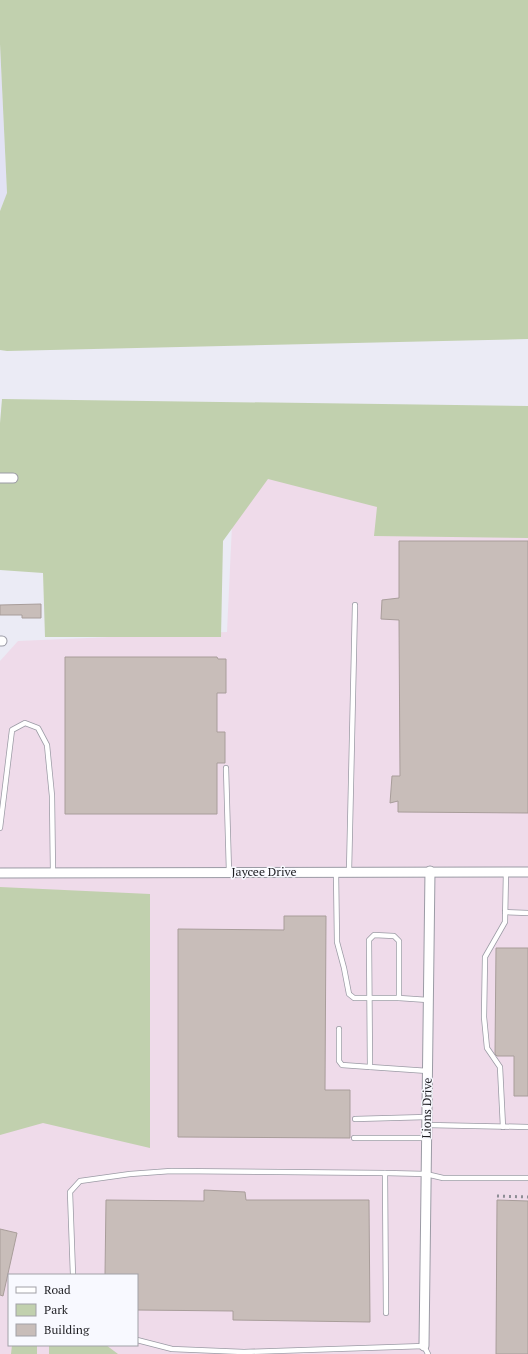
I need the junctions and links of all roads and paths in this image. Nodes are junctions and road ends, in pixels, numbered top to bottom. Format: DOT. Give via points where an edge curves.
graph roads {
  1 [pos="0,478"];
  2 [pos="13,478"];
  3 [pos="355,604"];
  4 [pos="226,768"];
  5 [pos="0,828"];
  6 [pos="430,871"];
  7 [pos="506,871"];
  8 [pos="229,872"];
  9 [pos="336,872"];
  10 [pos="349,872"];
  11 [pos="528,872"];
  12 [pos="0,873"];
  13 [pos="53,873"];
  14 [pos="505,912"];
  15 [pos="528,913"];
  16 [pos="399,998"];
  17 [pos="370,999"];
  18 [pos="428,1000"];
  19 [pos="339,1029"];
  20 [pos="370,1067"];
  21 [pos="428,1071"];
  22 [pos="355,1119"];
  23 [pos="427,1121"];
  24 [pos="503,1126"];
  25 [pos="528,1127"];
  26 [pos="354,1138"];
  27 [pos="427,1138"];
  28 [pos="385,1173"];
  29 [pos="426,1174"];
  30 [pos="528,1178"];
  31 [pos="73,1274"];
  32 [pos="386,1313"];
  33 [pos="138,1340"];
  34 [pos="426,1350"];
  1 -- 2 [label="street"];
  3 -- 10 [label="lane"];
  4 -- 8 [label="lane"];
  5 -- 13 [label="lane" via="12,730 25,723 38,728 47,745 52,796"];
  6 -- 7 [label="street, Jaycee Drive"];
  6 -- 10 [label="street, Jaycee Drive"];
  6 -- 18 [label="street, Lions Drive"];
  7 -- 11 [label="street, Jaycee Drive"];
  7 -- 14 [label="lane"];
  8 -- 9 [label="street, Jaycee Drive"];
  8 -- 13 [label="street, Jaycee Drive"];
  9 -- 10 [label="street, Jaycee Drive"];
  9 -- 17 [label="lane" via="337,942 349,994 354,998"];
  12 -- 13 [label="street, Jaycee Drive"];
  14 -- 15 [label="lane"];
  14 -- 24 [label="lane" via="505,922 485,957 484,1017 487,1048 500,1067"];
  16 -- 17 [label="lane"];
  16 -- 17 [label="lane" via="399,941 394,936 374,935 369,940"];
  16 -- 18 [label="lane"];
  17 -- 20 [label="lane"];
  18 -- 21 [label="street, Lions Drive"];
  19 -- 20 [label="lane" via="339,1061 342,1065"];
  20 -- 21 [label="lane"];
  21 -- 23 [label="street, Lions Drive"];
  22 -- 23 [label="lane"];
  23 -- 24 [label="lane"];
  23 -- 27 [label="street, Lions Drive"];
  24 -- 25 [label="lane"];
  26 -- 27 [label="lane"];
  27 -- 29 [label="street, Lions Drive"];
  28 -- 29 [label="lane"];
  28 -- 31 [label="lane" via="171,1171 80,1181 70,1192"];
  28 -- 32 [label="lane"];
  29 -- 30 [label="lane" via="443,1178"];
  29 -- 34 [label="street, Lions Drive"];
  33 -- 34 [label="lane" via="172,1349 244,1352"];
}
